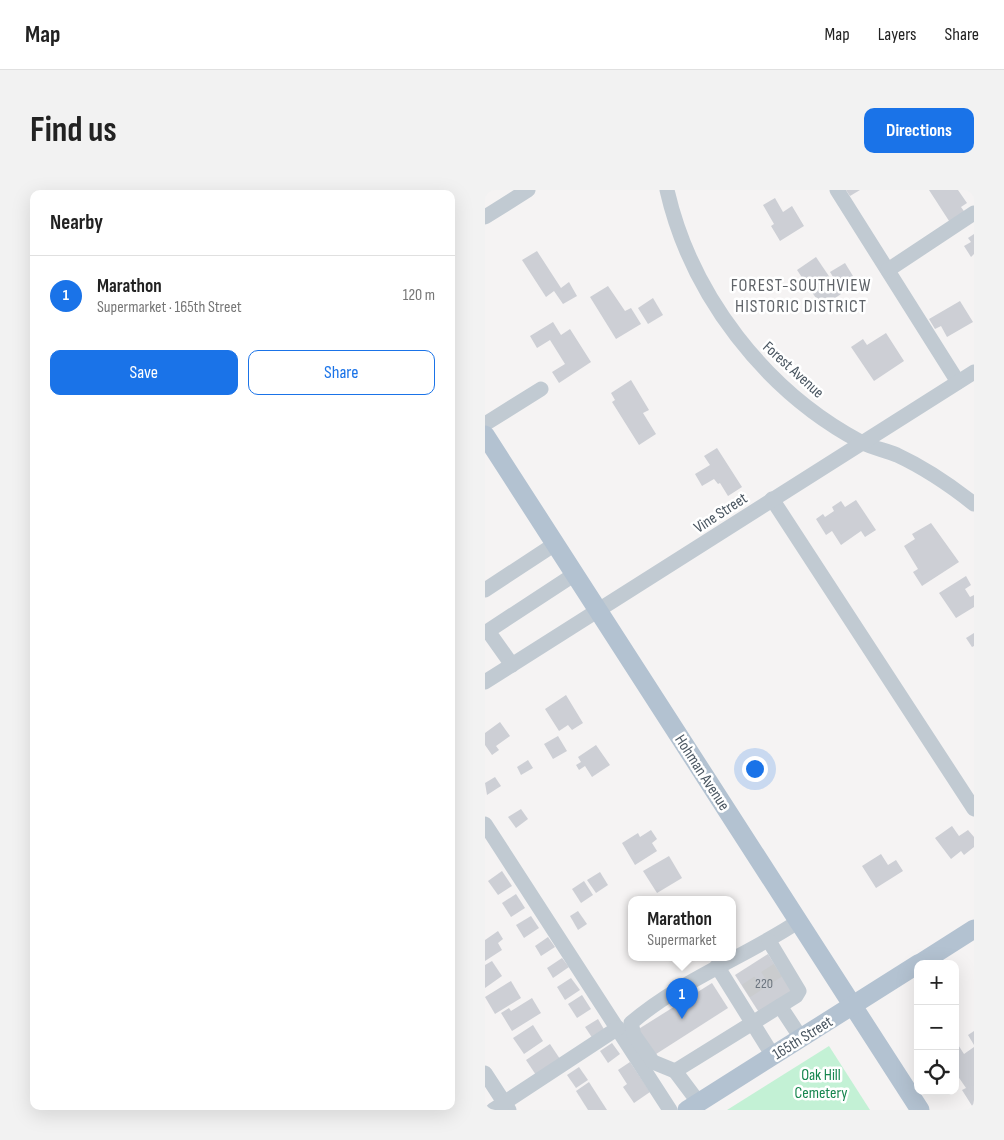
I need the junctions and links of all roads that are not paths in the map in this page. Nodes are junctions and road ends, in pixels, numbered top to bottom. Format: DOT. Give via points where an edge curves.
graph roads {
  1 [pos="667,190"];
  2 [pos="837,190"];
  3 [pos="520,192"];
  4 [pos="974,213"];
  5 [pos="485,217"];
  6 [pos="888,270"];
  7 [pos="974,372"];
  8 [pos="958,382"];
  9 [pos="541,388"];
  10 [pos="485,424"];
  11 [pos="485,435"];
  12 [pos="861,442"];
  13 [pos="773,499"];
  14 [pos="974,504"];
  15 [pos="555,544"];
  16 [pos="575,574"];
  17 [pos="485,590"];
  18 [pos="598,610"];
  19 [pos="486,632"];
  20 [pos="512,664"];
  21 [pos="485,682"];
  22 [pos="974,809"];
  23 [pos="485,824"];
  24 [pos="799,921"];
  25 [pos="974,929"];
  26 [pos="769,941"];
  27 [pos="736,957"];
  28 [pos="924,960"];
  29 [pos="727,961"];
  30 [pos="717,966"];
  31 [pos="914,966"];
  32 [pos="852,1005"];
  33 [pos="780,1006"];
  34 [pos="752,1023"];
  35 [pos="618,1028"];
  36 [pos="801,1038"];
  37 [pos="773,1056"];
  38 [pos="675,1070"];
  39 [pos="485,1074"];
  40 [pos="693,1106"];
  41 [pos="502,1108"];
  42 [pos="670,1110"];
  43 [pos="920,1110"];
  1 -- 12 [label="street, Forest Avenue" via="674,221 694,266 716,308 745,347 807,405"];
  2 -- 6 [label="street"];
  3 -- 5 [label="street"];
  4 -- 6 [label="street"];
  6 -- 8 [label="street"];
  7 -- 8 [label="street, Vine Street"];
  8 -- 12 [label="street, Vine Street"];
  9 -- 10 [label="street"];
  11 -- 15 [label="main road, Hohman Avenue"];
  12 -- 13 [label="street, Vine Street"];
  12 -- 14 [label="street, Forest Avenue" via="926,470"];
  13 -- 18 [label="street, Vine Street"];
  13 -- 22 [label="street"];
  15 -- 16 [label="main road, Hohman Avenue"];
  15 -- 17 [label="street"];
  16 -- 18 [label="main road, Hohman Avenue"];
  16 -- 19 [label="street"];
  18 -- 20 [label="street, Vine Street"];
  18 -- 24 [label="main road, Hohman Avenue"];
  19 -- 20 [label="street"];
  20 -- 21 [label="street, Vine Street"];
  23 -- 35 [label="street"];
  24 -- 26 [label="street"];
  24 -- 32 [label="main road, Hohman Avenue"];
  25 -- 28 [label="main road, 165th Street"];
  26 -- 27 [label="street"];
  26 -- 33 [label="street" via="781,968 799,991"];
  29 -- 30 [label="street"];
  30 -- 34 [label="street" via="741,995"];
  30 -- 38 [label="street" via="631,1023 634,1035 653,1062"];
  31 -- 32 [label="main road, 165th Street"];
  32 -- 36 [label="main road, 165th Street"];
  32 -- 43 [label="main road, Hohman Avenue"];
  33 -- 34 [label="street"];
  33 -- 36 [label="street"];
  34 -- 37 [label="street"];
  34 -- 38 [label="street"];
  35 -- 41 [label="street"];
  35 -- 42 [label="street"];
  36 -- 37 [label="main road, 165th Street"];
  37 -- 40 [label="main road, 165th Street"];
  38 -- 40 [label="street"];
  39 -- 41 [label="street"];
}
